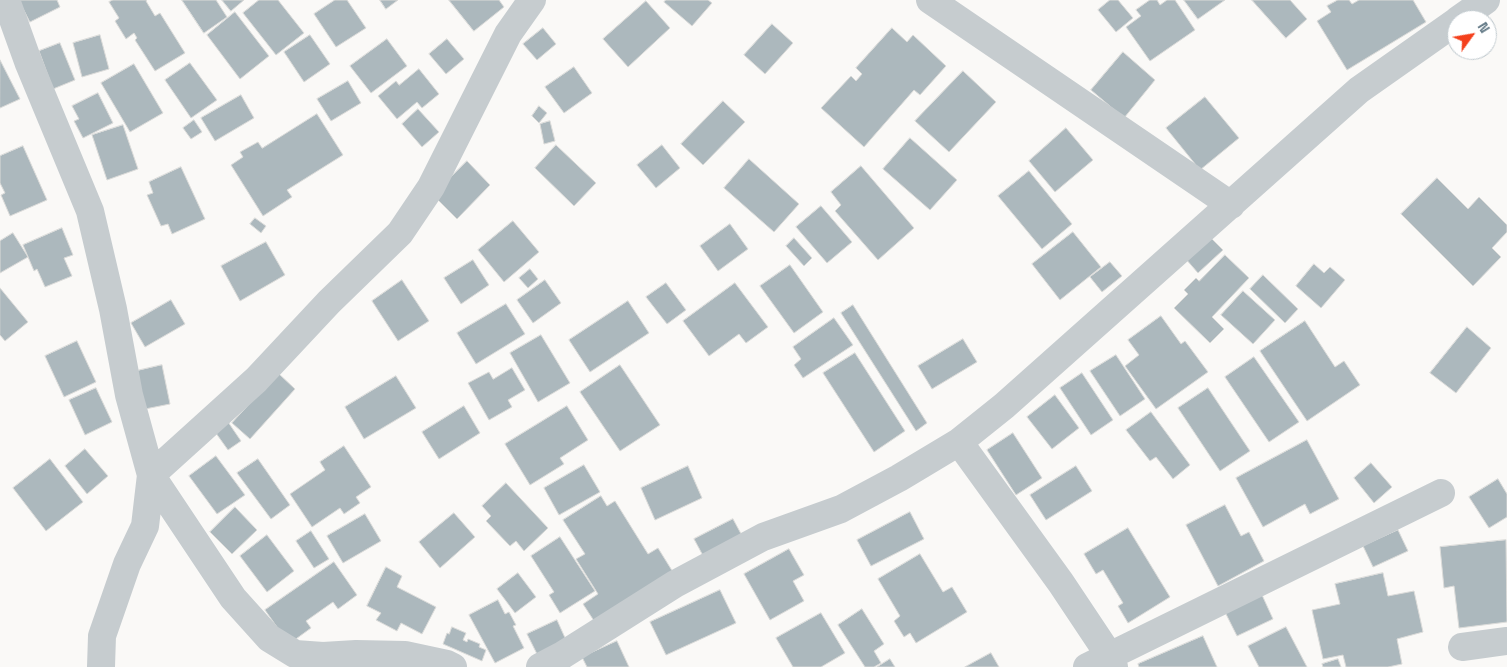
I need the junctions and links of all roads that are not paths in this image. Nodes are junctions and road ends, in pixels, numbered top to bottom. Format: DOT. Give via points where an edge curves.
graph roads {
  1 [pos="6,0"];
  2 [pos="532,0"];
  3 [pos="930,0"];
  4 [pos="1486,0"];
  5 [pos="1472,10"];
  6 [pos="1447,28"];
  7 [pos="1231,205"];
  8 [pos="959,442"];
  9 [pos="151,475"];
  10 [pos="1441,493"];
  11 [pos="1507,641"];
  12 [pos="1462,647"];
  13 [pos="1103,663"];
  14 [pos="101,667"];
  15 [pos="453,667"];
  16 [pos="540,667"];
  1 -- 9 [label="street" via="90,211 129,395"];
  2 -- 9 [label="street" via="508,34 431,187 400,233 256,380"];
  3 -- 7 [label="street"];
  4 -- 5 [label="street"];
  6 -- 7 [label="street" via="1359,90"];
  7 -- 8 [label="street"];
  8 -- 13 [label="street" via="1061,583"];
  8 -- 16 [label="street" via="841,509 763,536 727,555"];
  9 -- 14 [label="street" via="145,526 127,564 102,636"];
  9 -- 15 [label="street" via="233,598 269,638 295,654 405,655"];
  10 -- 13 [label="street"];
  11 -- 12 [label="street"];
}
